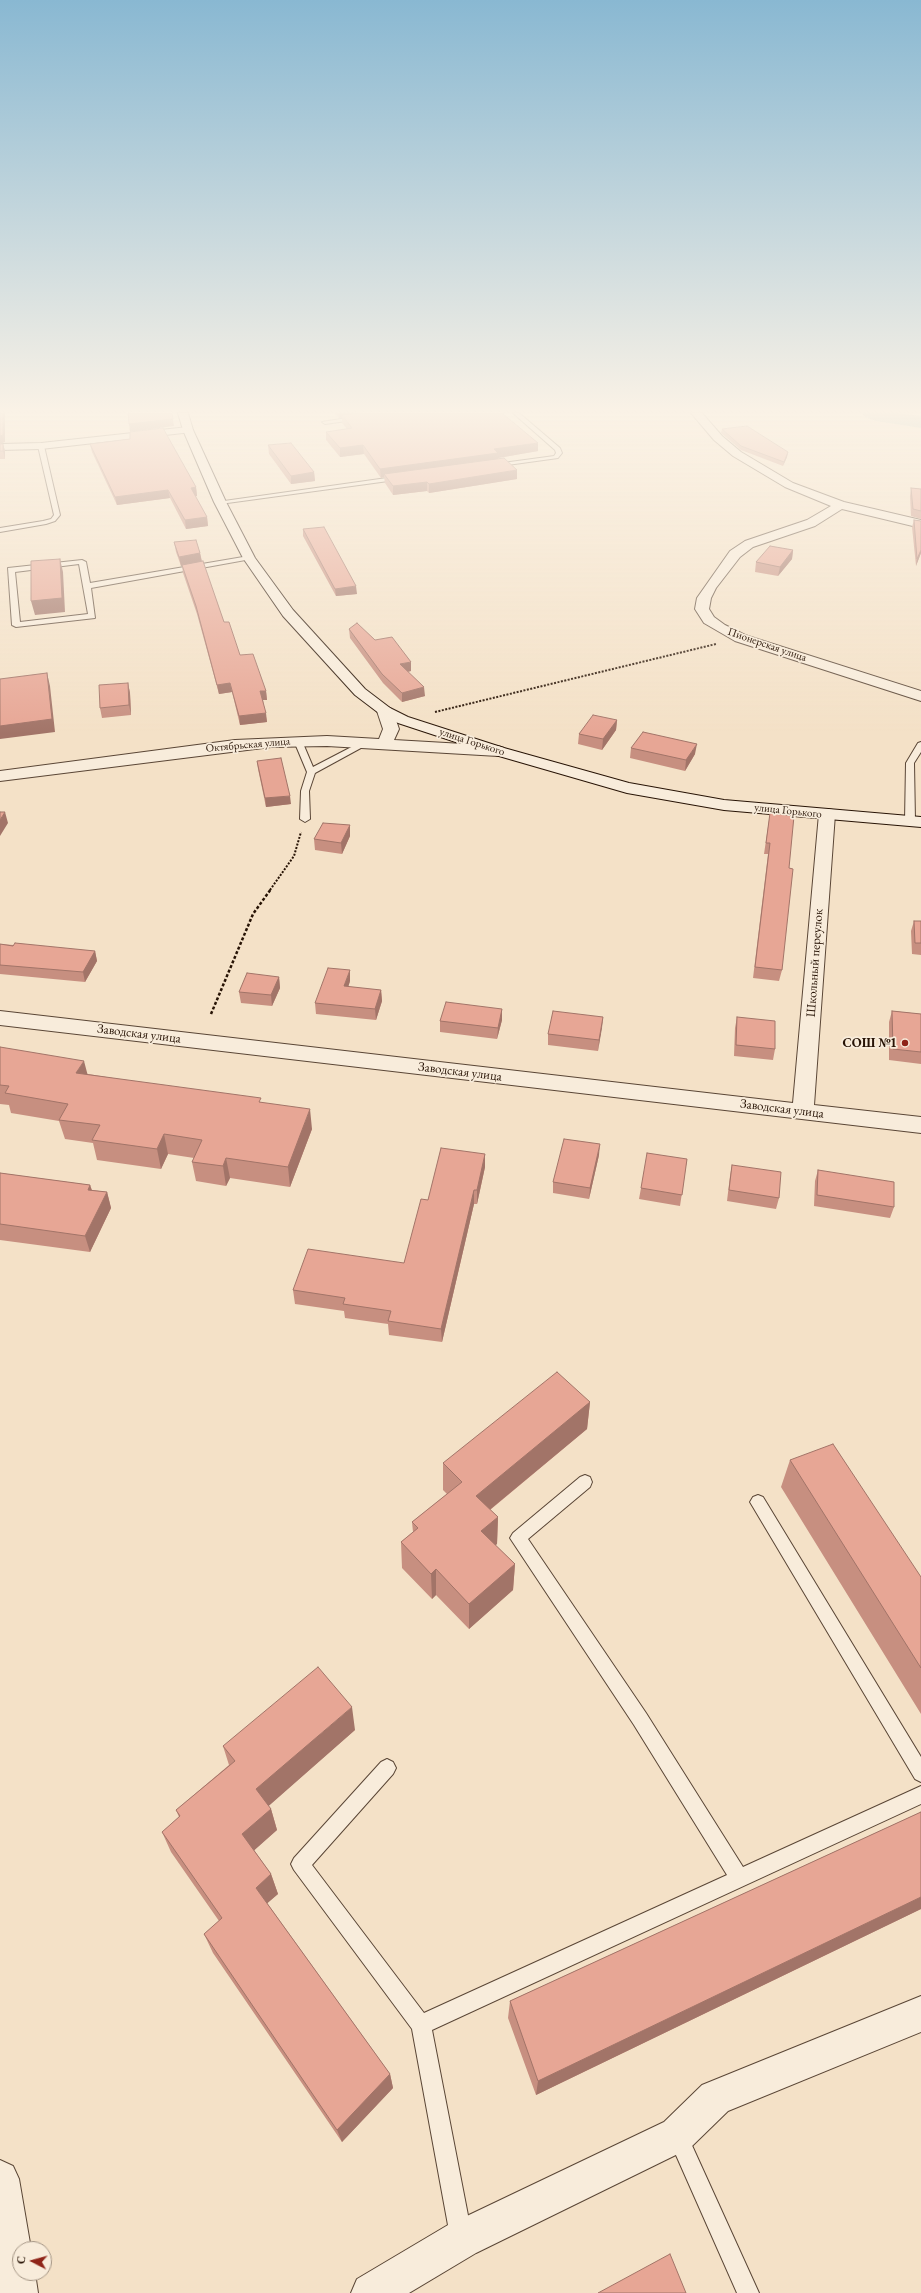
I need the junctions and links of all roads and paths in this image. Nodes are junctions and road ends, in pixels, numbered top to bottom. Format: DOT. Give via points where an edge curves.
graph roads {
  1 [pos="53,520"];
  2 [pos="229,520"];
  3 [pos="816,520"];
  4 [pos="900,520"];
  5 [pos="921,524"];
  6 [pos="0,530"];
  7 [pos="249,558"];
  8 [pos="87,586"];
  9 [pos="740,638"];
  10 [pos="921,696"];
  11 [pos="385,711"];
  12 [pos="403,720"];
  13 [pos="298,741"];
  14 [pos="366,744"];
  15 [pos="384,745"];
  16 [pos="921,745"];
  17 [pos="498,751"];
  18 [pos="311,772"];
  19 [pos="0,776"];
  20 [pos="826,814"];
  21 [pos="305,819"];
  22 [pos="916,821"];
  23 [pos="211,1014"];
  24 [pos="0,1018"];
  25 [pos="804,1111"];
  26 [pos="921,1125"];
  27 [pos="585,1482"];
  28 [pos="758,1502"];
  29 [pos="387,1768"];
  30 [pos="921,1773"];
  31 [pos="921,1795"];
  32 [pos="739,1877"];
  33 [pos="921,2014"];
  34 [pos="421,2025"];
  35 [pos="677,2135"];
  36 [pos="0,2179"];
  37 [pos="462,2239"];
  38 [pos="18,2293"];
  39 [pos="371,2293"];
  40 [pos="748,2293"];
  1 -- 6 [label="lane"];
  2 -- 7 [label="street, улица Горького"];
  3 -- 9 [label="street, Пионерская улица" via="749,544 731,559 710,587 702,609 709,620"];
  4 -- 5 [label="street"];
  7 -- 8 [label="lane"];
  7 -- 11 [label="street, улица Горького" via="288,613 360,692"];
  8 -- 8 [label="lane" via="82,562 11,570 16,625 92,616"];
  9 -- 10 [label="street, Пионерская улица"];
  9 -- 12 [label="path"];
  11 -- 12 [label="street, улица Горького"];
  11 -- 15 [label="street" via="391,729"];
  12 -- 17 [label="street, улица Горького"];
  13 -- 14 [label="street, Октябрьская улица"];
  13 -- 18 [label="lane"];
  13 -- 19 [label="street, Октябрьская улица" via="235,745"];
  14 -- 15 [label="street, Октябрьская улица"];
  14 -- 18 [label="lane"];
  15 -- 17 [label="street, Октябрьская улица"];
  16 -- 22 [label="lane" via="910,763"];
  17 -- 20 [label="street, улица Горького" via="627,788 666,796"];
  18 -- 21 [label="lane" via="305,791"];
  20 -- 22 [label="street, улица Горького"];
  20 -- 25 [label="street, Школьный переулок"];
  21 -- 23 [label="path" via="294,856 253,914"];
  24 -- 25 [label="street, Заводская улица"];
  25 -- 26 [label="street, Заводская улица"];
  27 -- 32 [label="lane" via="518,1538 640,1719"];
  28 -- 30 [label="lane"];
  29 -- 34 [label="lane" via="300,1864"];
  31 -- 32 [label="lane"];
  32 -- 34 [label="lane"];
  33 -- 35 [label="street" via="715,2098"];
  34 -- 37 [label="lane"];
  35 -- 37 [label="street"];
  35 -- 40 [label="lane"];
  36 -- 38 [label="street"];
  37 -- 39 [label="street"];
}
